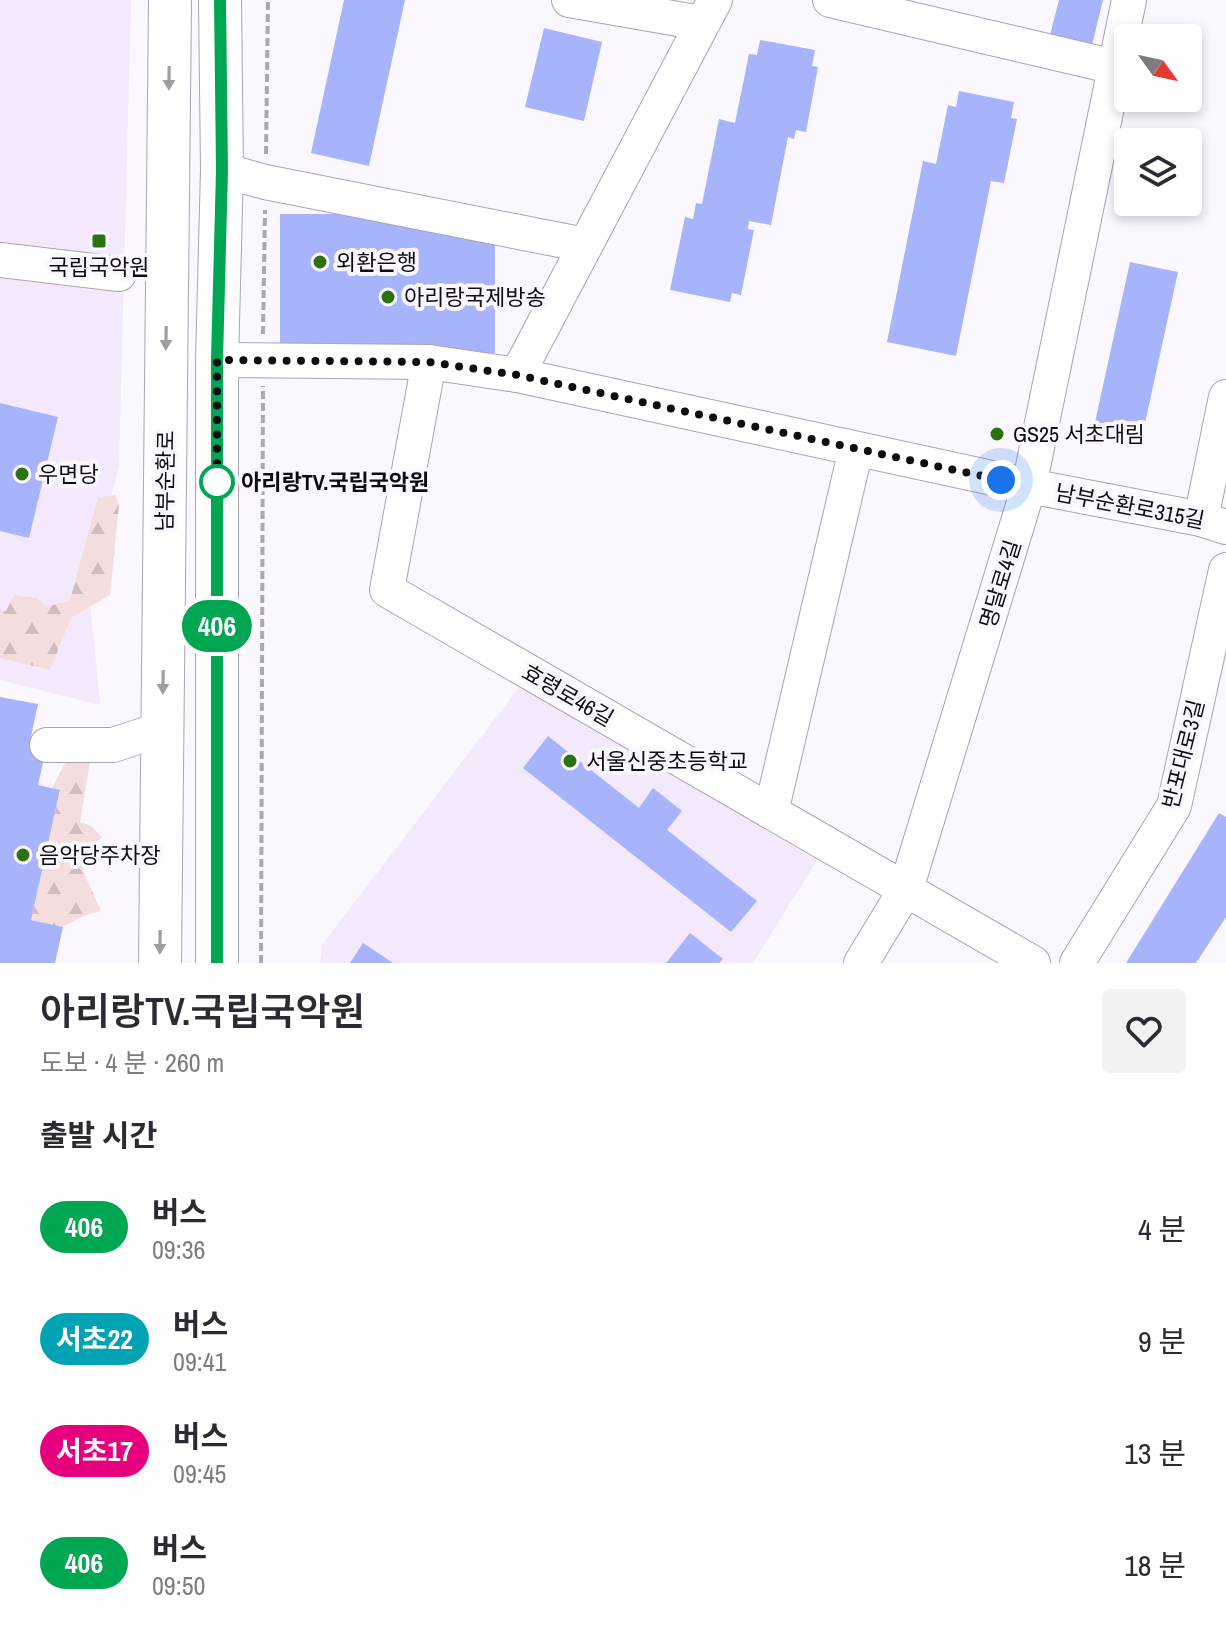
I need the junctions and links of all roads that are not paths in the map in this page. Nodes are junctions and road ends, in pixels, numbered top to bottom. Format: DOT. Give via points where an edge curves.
graph roads {
  1 [pos="170,0"];
  2 [pos="220,0"];
  3 [pos="569,0"];
  4 [pos="830,0"];
  5 [pos="1129,0"];
  6 [pos="708,12"];
  7 [pos="1124,24"];
  8 [pos="1114,67"];
  9 [pos="1114,72"];
  10 [pos="222,170"];
  11 [pos="585,245"];
  12 [pos="0,260"];
  13 [pos="119,274"];
  14 [pos="217,360"];
  15 [pos="429,362"];
  16 [pos="517,375"];
  17 [pos="1226,397"];
  18 [pos="856,449"];
  19 [pos="1029,486"];
  20 [pos="1213,523"];
  21 [pos="1226,570"];
  22 [pos="162,729"];
  23 [pos="47,745"];
  24 [pos="771,812"];
  25 [pos="906,889"];
  26 [pos="160,963"];
  27 [pos="217,963"];
  28 [pos="861,963"];
  29 [pos="1033,963"];
  30 [pos="1077,963"];
  1 -- 22 [label="main road, 남부순환로, one-way"];
  2 -- 10 [label="main road"];
  3 -- 6 [label="street"];
  4 -- 8 [label="street"];
  5 -- 7 [label="street, 명달로4길"];
  6 -- 11 [label="street"];
  9 -- 19 [label="street, 명달로4길"];
  10 -- 11 [label="street"];
  10 -- 14 [label="main road"];
  11 -- 16 [label="street"];
  12 -- 13 [label="street"];
  14 -- 15 [label="street, 남부순환로315길"];
  14 -- 27 [label="main road"];
  15 -- 16 [label="street, 남부순환로315길"];
  15 -- 24 [label="street, 효령로46길" via="387,590"];
  16 -- 18 [label="street, 남부순환로315길"];
  17 -- 20 [label="street"];
  18 -- 19 [label="street, 남부순환로315길"];
  18 -- 24 [label="street"];
  19 -- 20 [label="street, 남부순환로315길"];
  19 -- 25 [label="street, 명달로4길"];
  21 -- 30 [label="street, 반포대로3길" via="1174,806"];
  22 -- 23 [label="street" via="113,745"];
  22 -- 26 [label="main road, 남부순환로, one-way"];
  24 -- 25 [label="street, 효령로46길"];
  25 -- 28 [label="street, 명달로4길"];
  25 -- 29 [label="street, 효령로46길"];
}
